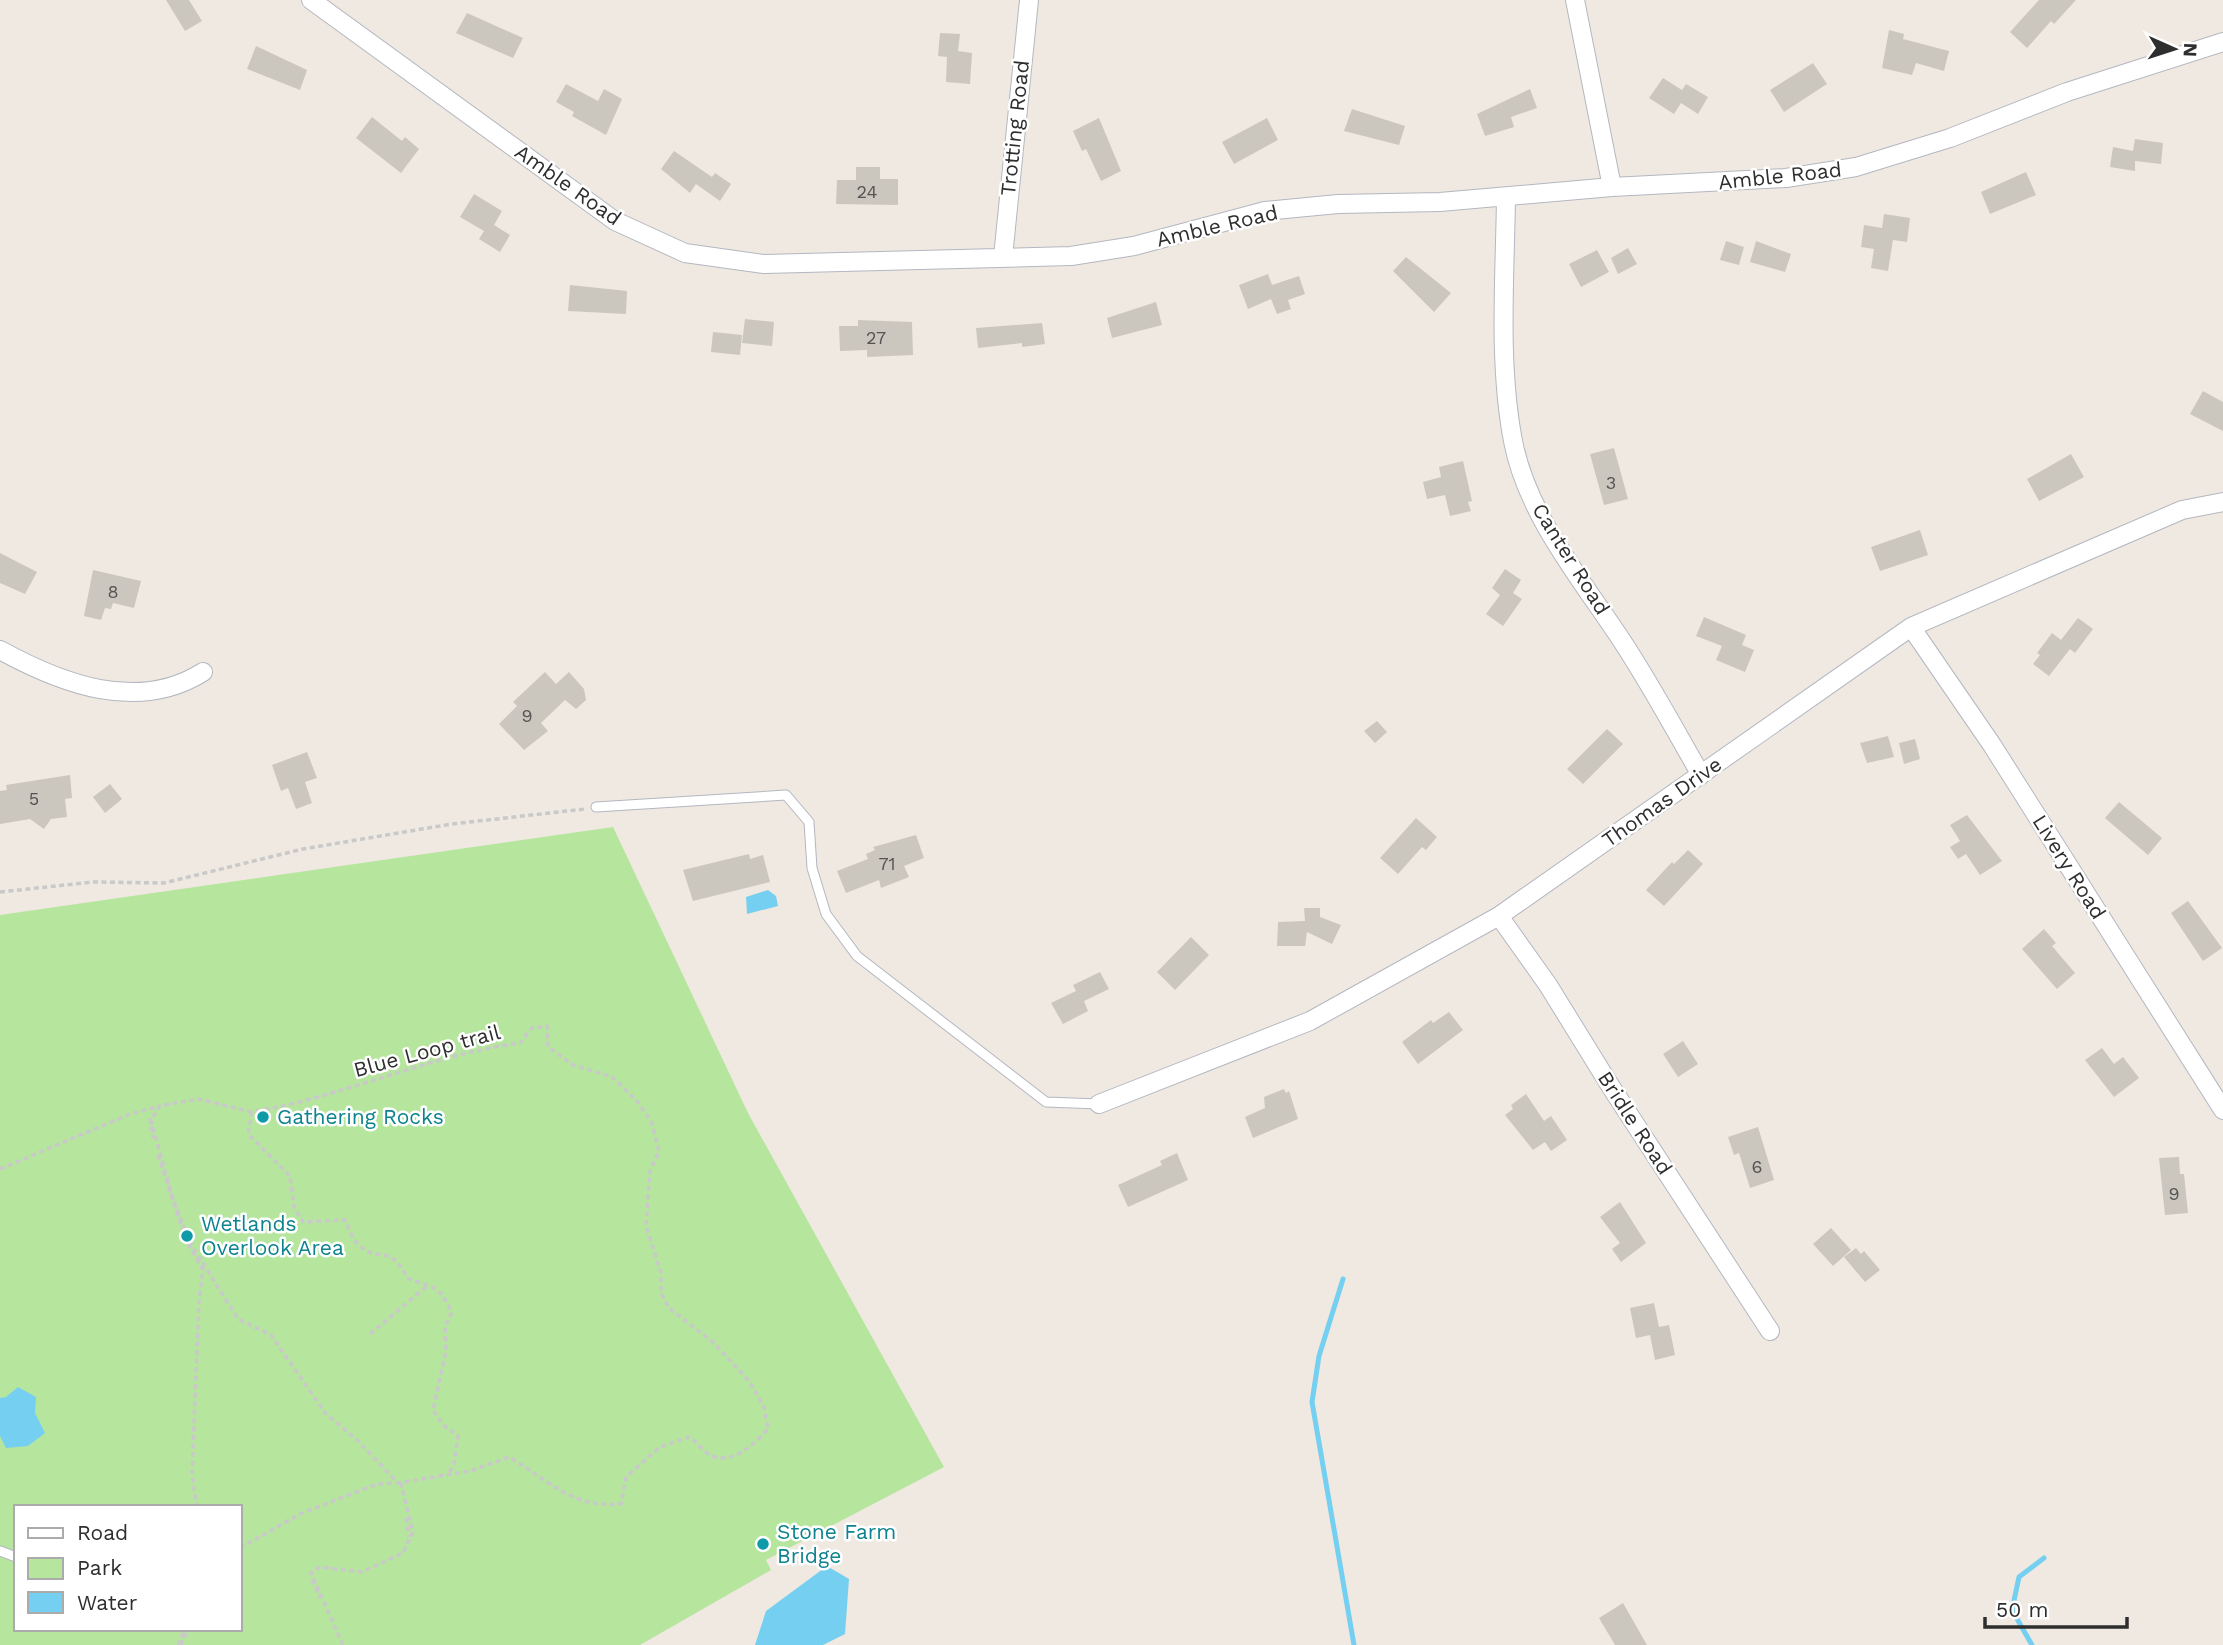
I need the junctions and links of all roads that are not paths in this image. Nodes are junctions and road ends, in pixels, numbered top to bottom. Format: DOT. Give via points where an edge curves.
graph roads {
  1 [pos="311,0"];
  2 [pos="1029,0"];
  3 [pos="1575,0"];
  4 [pos="2223,42"];
  5 [pos="1612,187"];
  6 [pos="1506,197"];
  7 [pos="1003,257"];
  8 [pos="2223,502"];
  9 [pos="1911,627"];
  10 [pos="0,650"];
  11 [pos="203,672"];
  12 [pos="1701,775"];
  13 [pos="596,807"];
  14 [pos="1499,916"];
  15 [pos="1099,1104"];
  16 [pos="2223,1110"];
  17 [pos="1770,1331"];
  1 -- 7 [label="street, Amble Road" via="615,221 685,253 764,264"];
  2 -- 7 [label="street, Trotting Road"];
  3 -- 5 [label="street"];
  4 -- 5 [label="street, Amble Road" via="1856,167 1774,179"];
  5 -- 6 [label="street, Amble Road"];
  6 -- 7 [label="street, Amble Road" via="1265,211 1134,246 1071,256"];
  6 -- 12 [label="street, Canter Road" via="1505,367 1513,443 1529,492 1647,679"];
  8 -- 9 [label="street, Thomas Drive" via="2182,510"];
  9 -- 12 [label="street, Thomas Drive"];
  9 -- 16 [label="street, Livery Road" via="1992,744"];
  10 -- 11 [label="street" via="61,678 122,693 171,689"];
  12 -- 14 [label="street, Thomas Drive"];
  13 -- 15 [label="lane" via="786,796 809,822 812,868 826,914 857,956 1046,1101"];
  14 -- 15 [label="street, Thomas Drive" via="1310,1021"];
  14 -- 17 [label="street, Bridle Road"];
}
